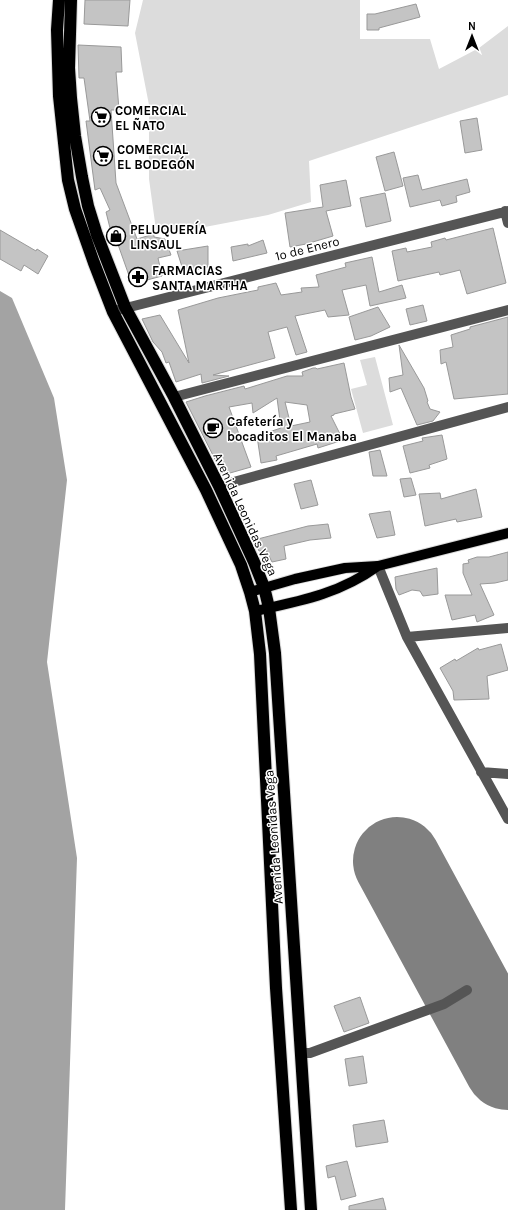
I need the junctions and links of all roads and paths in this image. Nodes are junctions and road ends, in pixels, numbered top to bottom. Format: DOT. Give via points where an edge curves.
graph roads {
  1 [pos="59,0"];
  2 [pos="71,0"];
  3 [pos="506,211"];
  4 [pos="508,223"];
  5 [pos="125,308"];
  6 [pos="508,310"];
  7 [pos="113,312"];
  8 [pos="174,397"];
  9 [pos="508,407"];
  10 [pos="219,486"];
  11 [pos="508,533"];
  12 [pos="378,566"];
  13 [pos="264,588"];
  14 [pos="250,592"];
  15 [pos="269,608"];
  16 [pos="255,612"];
  17 [pos="508,628"];
  18 [pos="407,637"];
  19 [pos="481,772"];
  20 [pos="508,774"];
  21 [pos="508,819"];
  22 [pos="467,990"];
  23 [pos="301,1053"];
  24 [pos="291,1210"];
  25 [pos="311,1210"];
  1 -- 7 [label="highway, Avenida Leonidas Vega" via="58,89 68,180 77,215"];
  2 -- 5 [label="highway, Avenida Leonidas Vega" via="69,68 75,136 82,177 88,206"];
  3 -- 4 [label="street"];
  3 -- 5 [label="street, 1º de Enero"];
  5 -- 7 [label="street, 1º de Enero"];
  5 -- 8 [label="highway, Avenida Leonidas Vega"];
  6 -- 8 [label="street"];
  7 -- 14 [label="highway, Avenida Leonidas Vega" via="206,490 241,565"];
  8 -- 10 [label="highway, Avenida Leonidas Vega"];
  9 -- 10 [label="street"];
  10 -- 13 [label="highway, Avenida Leonidas Vega"];
  11 -- 12 [label="main road"];
  12 -- 13 [label="main road" via="345,568"];
  12 -- 15 [label="main road" via="338,589 300,602"];
  12 -- 18 [label="street"];
  13 -- 14 [label="main road"];
  13 -- 15 [label="highway, Avenida Leonidas Vega"];
  14 -- 16 [label="highway, Avenida Leonidas Vega"];
  15 -- 16 [label="main road"];
  15 -- 23 [label="highway, Avenida Leonidas Vega" via="275,653"];
  16 -- 24 [label="highway, Avenida Leonidas Vega" via="260,654 276,988"];
  17 -- 18 [label="street"];
  18 -- 19 [label="street"];
  19 -- 20 [label="street"];
  19 -- 21 [label="street"];
  22 -- 23 [label="street" via="444,1004 310,1053"];
  23 -- 25 [label="highway, Avenida Leonidas Vega"];
}
